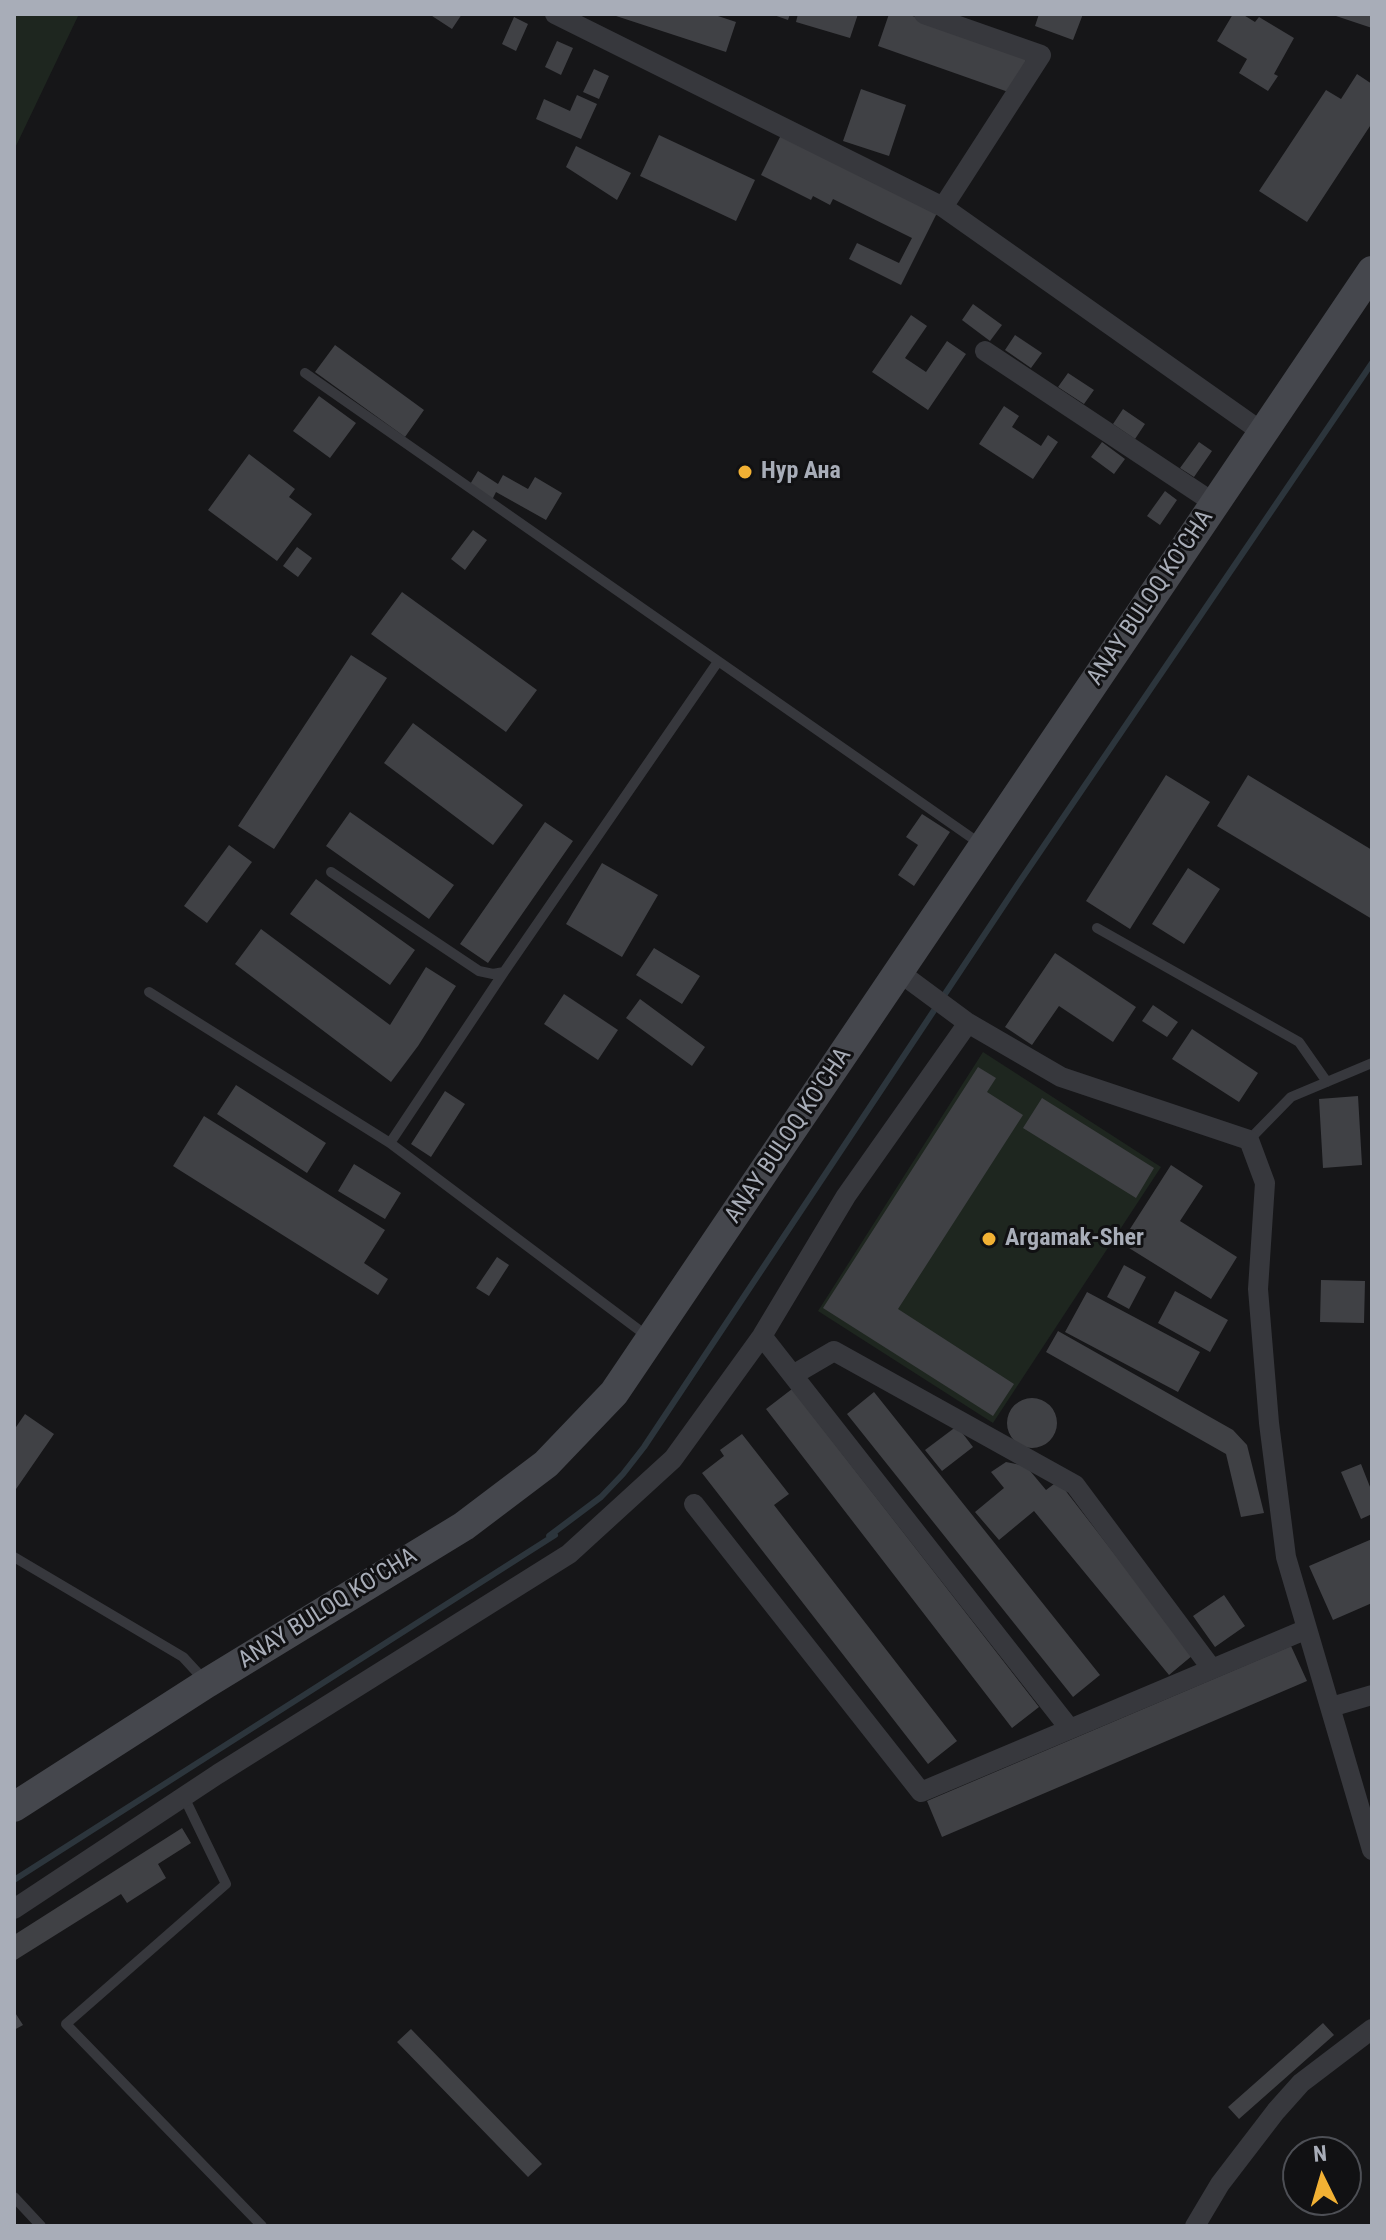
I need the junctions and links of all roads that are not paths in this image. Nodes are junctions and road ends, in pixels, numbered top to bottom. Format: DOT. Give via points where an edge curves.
graph roads {
  1 [pos="555,14"];
  2 [pos="924,14"];
  3 [pos="943,207"];
  4 [pos="1372,271"];
  5 [pos="985,351"];
  6 [pos="305,373"];
  7 [pos="1262,432"];
  8 [pos="1214,503"];
  9 [pos="717,663"];
  10 [pos="983,846"];
  11 [pos="331,872"];
  12 [pos="1097,928"];
  13 [pos="504,972"];
  14 [pos="899,972"];
  15 [pos="149,992"];
  16 [pos="968,1023"];
  17 [pos="1372,1063"];
  18 [pos="1327,1082"];
  19 [pos="1249,1140"];
  20 [pos="390,1143"];
  21 [pos="762,1336"];
  22 [pos="652,1340"];
  23 [pos="793,1375"];
  24 [pos="694,1504"];
  25 [pos="14,1557"];
  26 [pos="1307,1629"];
  27 [pos="1212,1669"];
  28 [pos="207,1683"];
  29 [pos="1372,1695"];
  30 [pos="1331,1707"];
  31 [pos="1070,1729"];
  32 [pos="184,1797"];
  33 [pos="14,1807"];
  34 [pos="1372,1850"];
  35 [pos="14,1909"];
  36 [pos="1372,2029"];
  37 [pos="14,2197"];
  38 [pos="41,2226"];
  39 [pos="262,2226"];
  40 [pos="1195,2226"];
  1 -- 3 [label="street"];
  2 -- 3 [label="street" via="1041,55"];
  3 -- 7 [label="street"];
  4 -- 7 [label="main road, ANAY BULOQ KO'CHA"];
  5 -- 8 [label="street"];
  6 -- 9 [label="lane"];
  7 -- 8 [label="main road, ANAY BULOQ KO'CHA"];
  8 -- 10 [label="main road, ANAY BULOQ KO'CHA"];
  9 -- 10 [label="lane"];
  9 -- 13 [label="lane"];
  10 -- 14 [label="main road, ANAY BULOQ KO'CHA"];
  11 -- 13 [label="lane" via="479,971"];
  12 -- 18 [label="lane" via="1299,1042"];
  13 -- 20 [label="lane"];
  14 -- 16 [label="street"];
  14 -- 22 [label="main road, ANAY BULOQ KO'CHA"];
  15 -- 20 [label="lane"];
  16 -- 19 [label="street" via="1061,1077"];
  16 -- 21 [label="street" via="846,1196"];
  17 -- 18 [label="lane"];
  18 -- 19 [label="lane" via="1291,1097"];
  19 -- 26 [label="street" via="1265,1183 1258,1289 1269,1423 1286,1557"];
  20 -- 22 [label="lane"];
  21 -- 23 [label="street"];
  21 -- 32 [label="street" via="673,1459 569,1554"];
  22 -- 28 [label="main road, ANAY BULOQ KO'CHA" via="581,1430 515,1488 464,1526"];
  23 -- 27 [label="street" via="834,1351 1075,1485"];
  23 -- 31 [label="street"];
  24 -- 31 [label="street" via="921,1792"];
  25 -- 28 [label="lane" via="183,1657"];
  26 -- 27 [label="street"];
  26 -- 30 [label="street"];
  27 -- 31 [label="street"];
  28 -- 33 [label="main road, ANAY BULOQ KO'CHA"];
  29 -- 30 [label="street"];
  30 -- 34 [label="street"];
  32 -- 35 [label="street"];
  32 -- 39 [label="lane" via="226,1884 66,2024"];
  36 -- 40 [label="street" via="1301,2083 1220,2184"];
  37 -- 38 [label="lane"];
}
